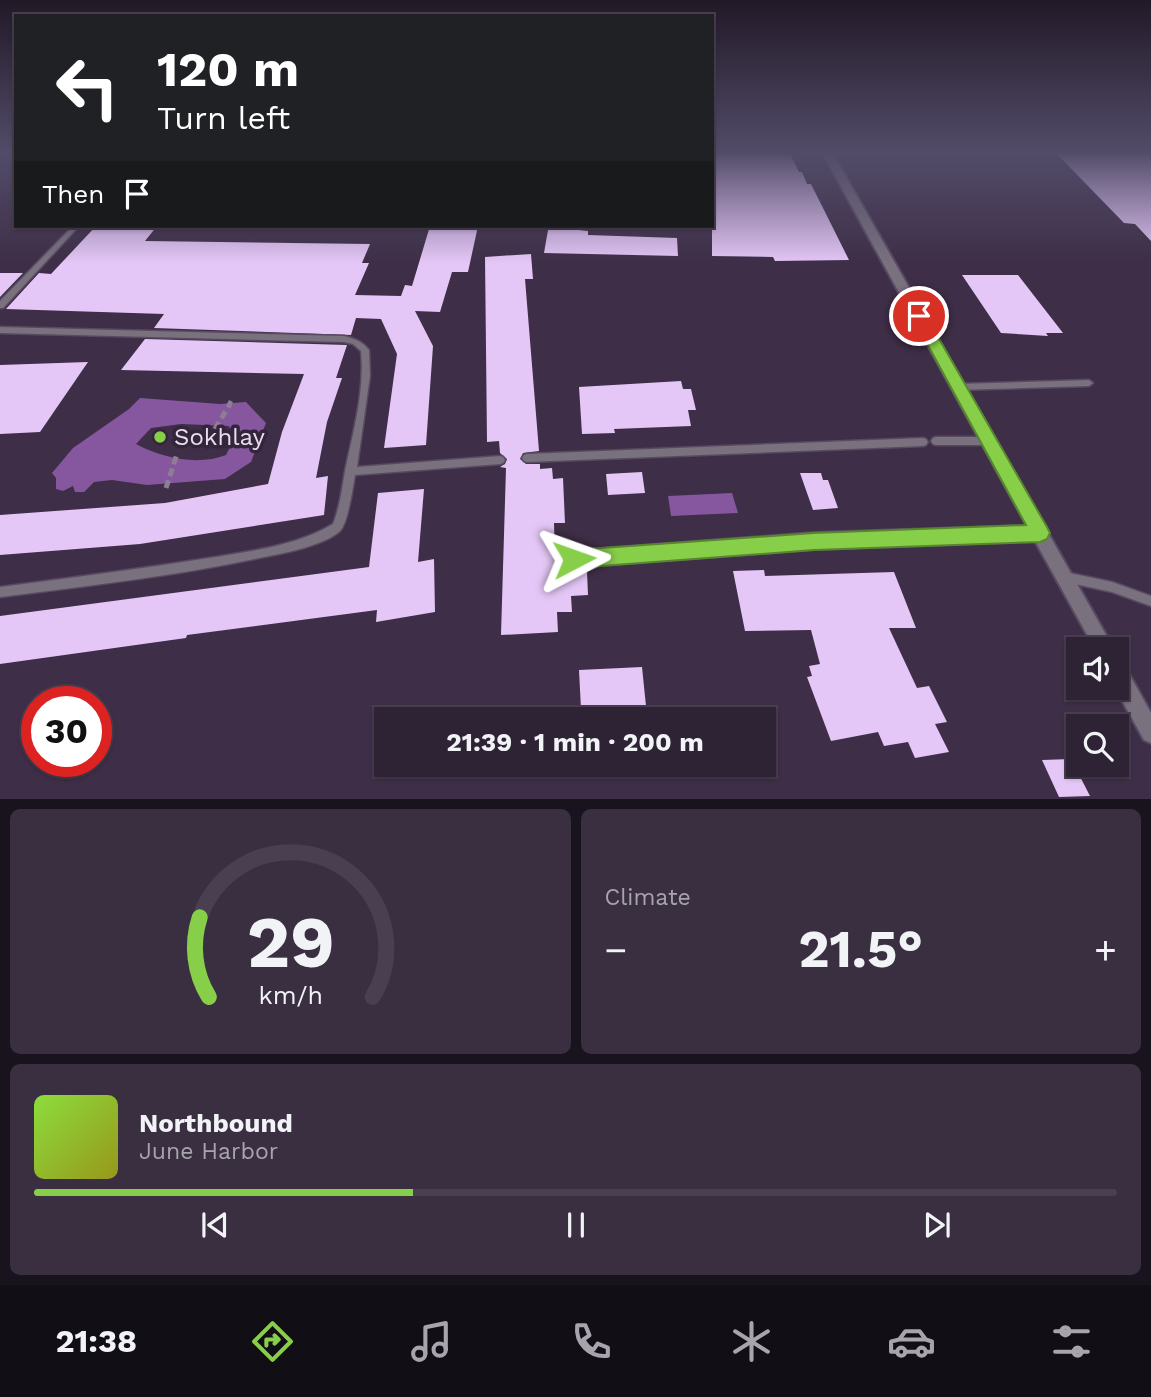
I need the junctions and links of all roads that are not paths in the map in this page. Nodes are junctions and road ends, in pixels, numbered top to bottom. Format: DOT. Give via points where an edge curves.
graph roads {
  1 [pos="848,189"];
  2 [pos="74,228"];
  3 [pos="0,306"];
  4 [pos="0,330"];
  5 [pos="1089,383"];
  6 [pos="958,387"];
  7 [pos="936,441"];
  8 [pos="988,441"];
  9 [pos="923,442"];
  10 [pos="527,458"];
  11 [pos="500,460"];
  12 [pos="350,471"];
  13 [pos="1040,533"];
  14 [pos="574,559"];
  15 [pos="1065,577"];
  16 [pos="0,592"];
  17 [pos="1151,601"];
  18 [pos="1098,637"];
  19 [pos="1129,693"];
  20 [pos="1151,733"];
  1 -- 6 [label="street"];
  2 -- 3 [label="lane"];
  4 -- 12 [label="lane" via="356,342 365,350 367,375"];
  5 -- 6 [label="lane"];
  6 -- 8 [label="street"];
  7 -- 8 [label="lane"];
  8 -- 13 [label="street"];
  9 -- 10 [label="lane"];
  11 -- 12 [label="lane"];
  12 -- 16 [label="lane" via="337,527 324,537 261,554"];
  13 -- 14 [label="street" via="814,541"];
  13 -- 15 [label="street"];
  15 -- 17 [label="lane"];
  15 -- 18 [label="street"];
  19 -- 20 [label="street"];
}
